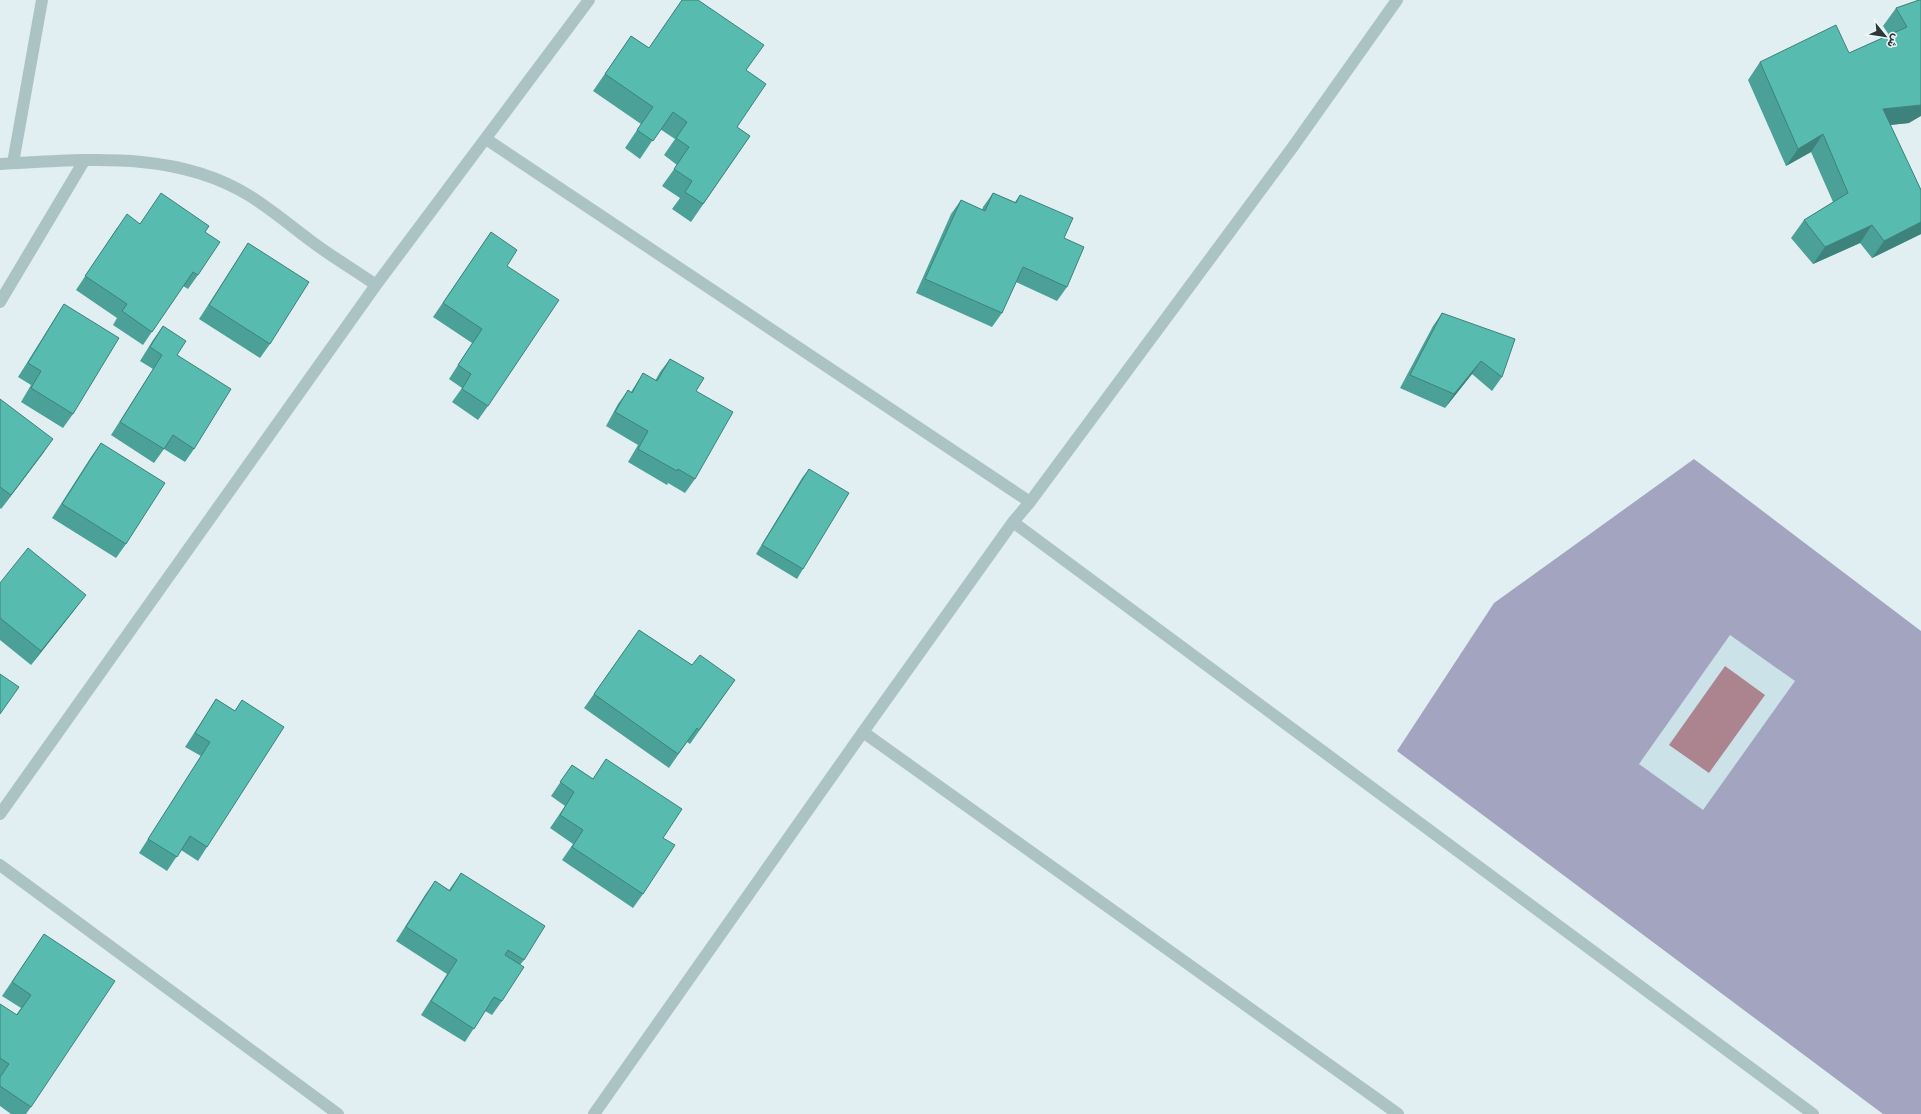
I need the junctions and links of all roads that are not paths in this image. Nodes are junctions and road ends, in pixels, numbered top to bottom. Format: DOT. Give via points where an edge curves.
graph roads {
  1 [pos="42,0"];
  2 [pos="589,0"];
  3 [pos="1397,0"];
  4 [pos="486,139"];
  5 [pos="84,161"];
  6 [pos="13,163"];
  7 [pos="0,164"];
  8 [pos="376,285"];
  9 [pos="0,302"];
  10 [pos="1030,502"];
  11 [pos="1013,522"];
  12 [pos="863,732"];
  13 [pos="0,814"];
  14 [pos="0,865"];
  15 [pos="599,1112"];
  16 [pos="338,1114"];
  17 [pos="1398,1114"];
  18 [pos="1813,1114"];
  1 -- 6 [label="street"];
  2 -- 4 [label="street"];
  3 -- 10 [label="street" via="1292,148"];
  4 -- 8 [label="street"];
  4 -- 10 [label="street"];
  5 -- 6 [label="street"];
  5 -- 8 [label="street" via="143,161 176,166 218,180 250,196"];
  5 -- 9 [label="street"];
  6 -- 7 [label="street"];
  8 -- 13 [label="street"];
  10 -- 11 [label="street"];
  11 -- 12 [label="street"];
  11 -- 18 [label="street"];
  12 -- 15 [label="street"];
  12 -- 17 [label="street"];
  14 -- 16 [label="street"];
}
